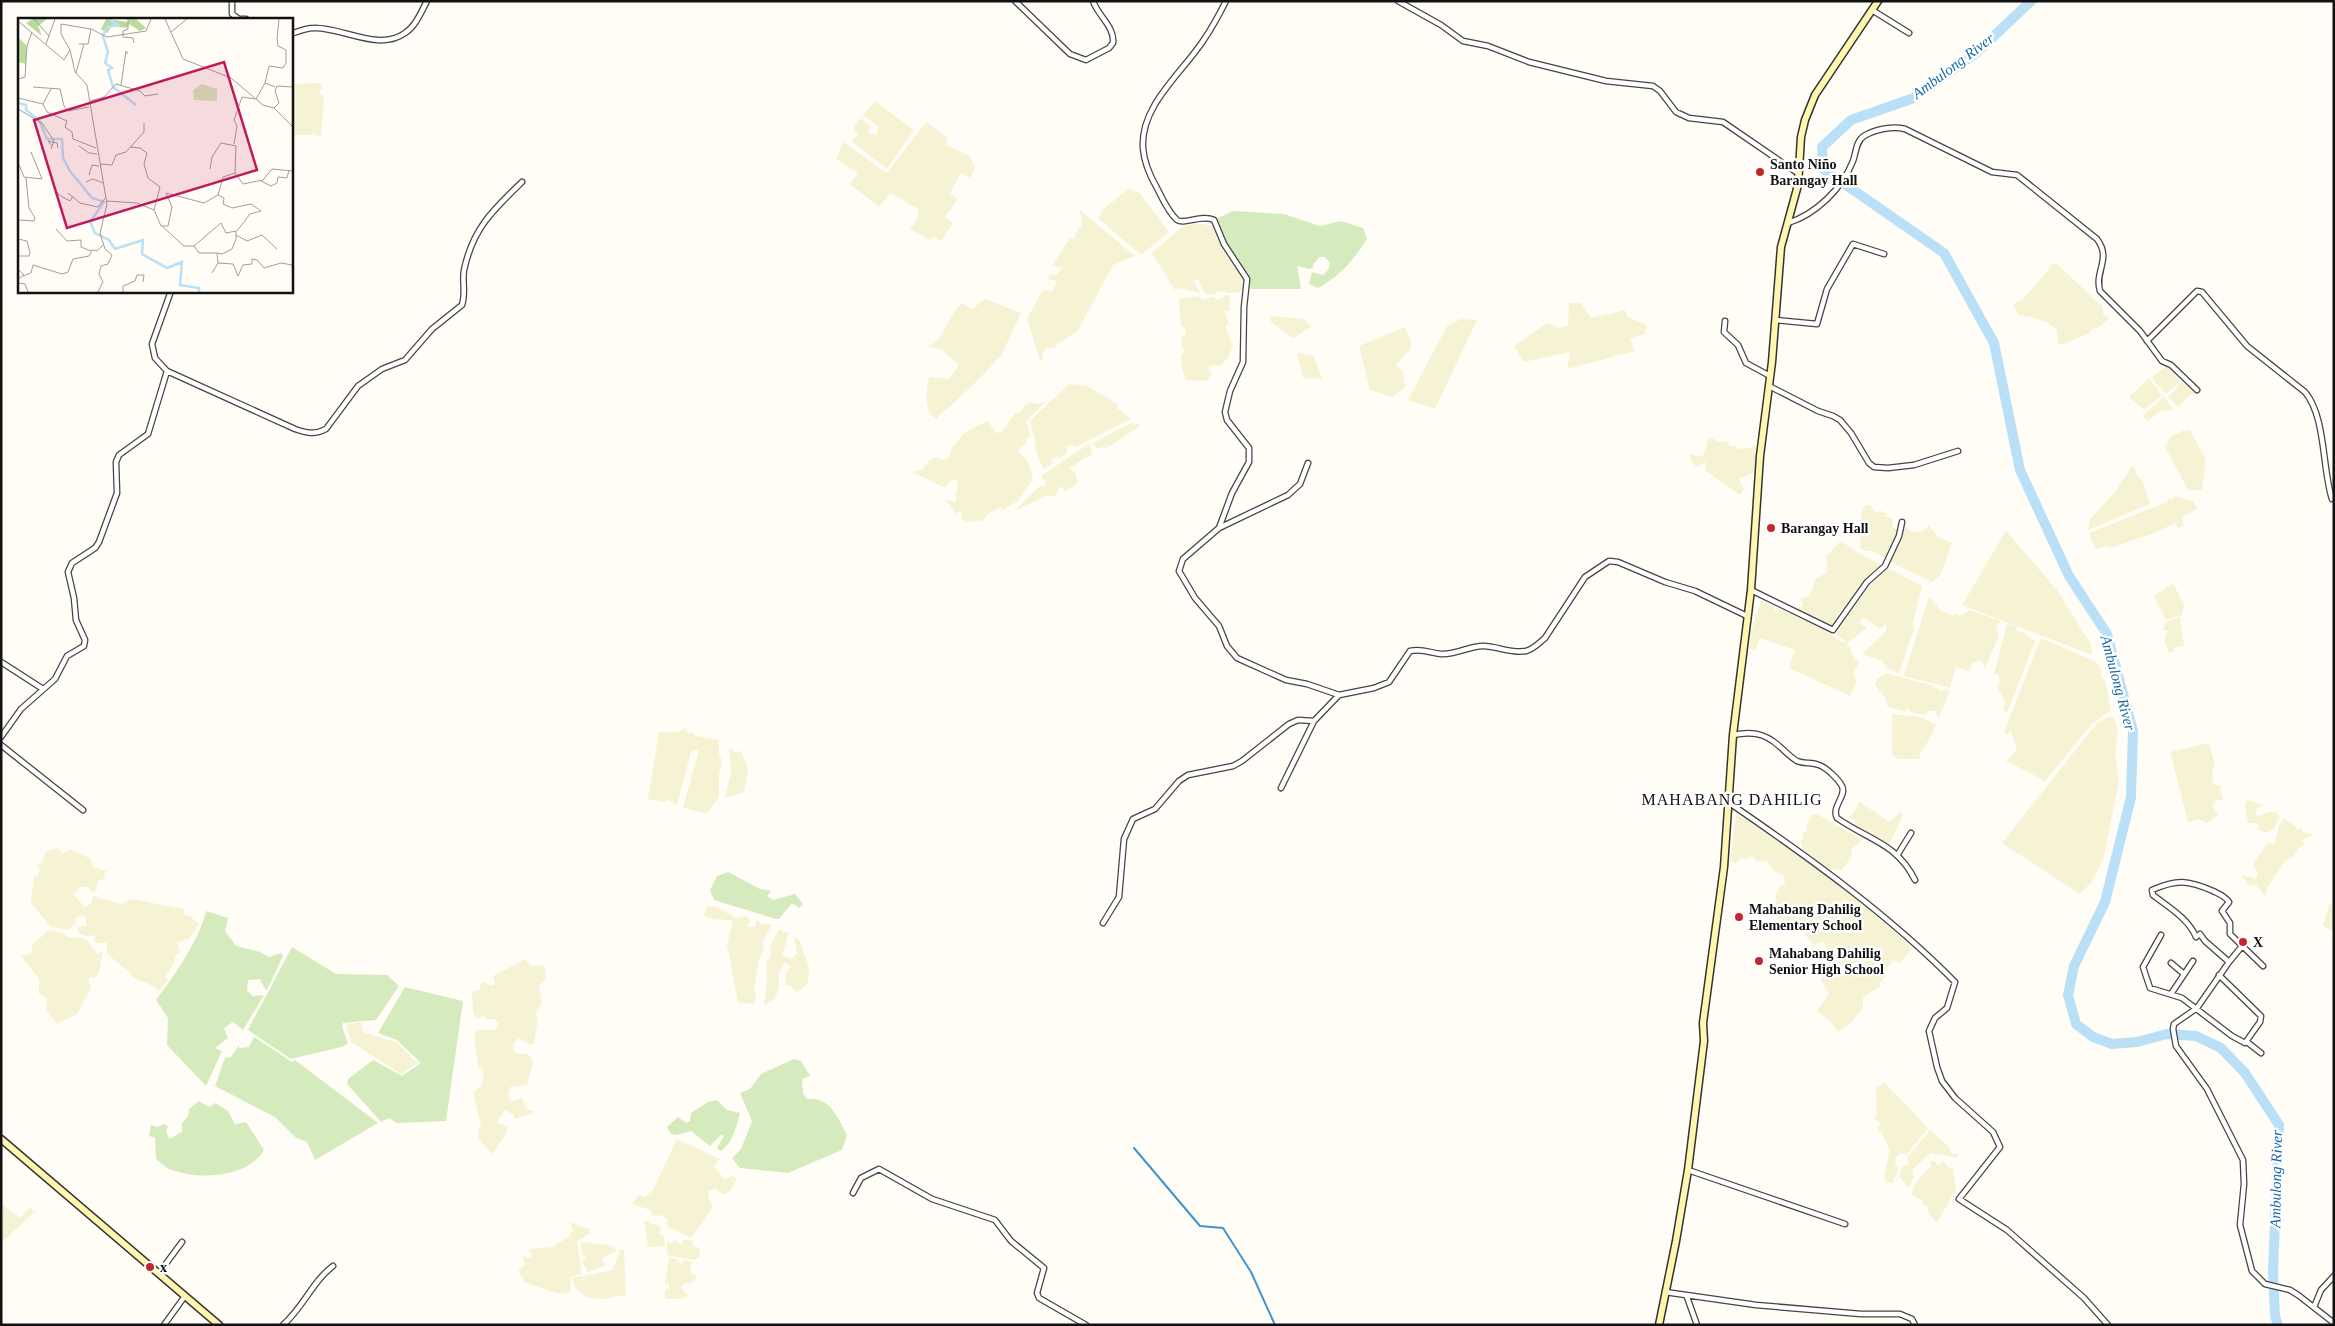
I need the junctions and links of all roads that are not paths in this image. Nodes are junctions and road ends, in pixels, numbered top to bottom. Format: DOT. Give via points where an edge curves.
graph roads {
  1 [pos="232,1"];
  2 [pos="427,1"];
  3 [pos="1016,1"];
  4 [pos="1093,1"];
  5 [pos="1226,1"];
  6 [pos="1398,1"];
  7 [pos="1878,1"];
  8 [pos="1872,10"];
  9 [pos="238,18"];
  10 [pos="1909,33"];
  11 [pos="292,34"];
  12 [pos="1799,174"];
  13 [pos="522,182"];
  14 [pos="1788,223"];
  15 [pos="1884,254"];
  16 [pos="171,292"];
  17 [pos="1776,320"];
  18 [pos="1725,321"];
  19 [pos="2147,341"];
  20 [pos="168,371"];
  21 [pos="1770,376"];
  22 [pos="1769,386"];
  23 [pos="2197,390"];
  24 [pos="1958,451"];
  25 [pos="1308,463"];
  26 [pos="2332,499"];
  27 [pos="1902,522"];
  28 [pos="1220,528"];
  29 [pos="1751,590"];
  30 [pos="1747,616"];
  31 [pos="1,662"];
  32 [pos="43,689"];
  33 [pos="1339,695"];
  34 [pos="1314,721"];
  35 [pos="1733,734"];
  36 [pos="1,737"];
  37 [pos="1,745"];
  38 [pos="1281,788"];
  39 [pos="1728,802"];
  40 [pos="83,810"];
  41 [pos="1911,832"];
  42 [pos="1898,854"];
  43 [pos="1915,880"];
  44 [pos="1103,923"];
  45 [pos="2161,934"];
  46 [pos="2243,945"];
  47 [pos="2193,961"];
  48 [pos="2229,962"];
  49 [pos="2171,963"];
  50 [pos="2263,966"];
  51 [pos="2184,974"];
  52 [pos="2220,975"];
  53 [pos="2171,994"];
  54 [pos="2197,1008"];
  55 [pos="2247,1042"];
  56 [pos="2261,1053"];
  57 [pos="1,1140"];
  58 [pos="1688,1170"];
  59 [pos="853,1193"];
  60 [pos="1845,1224"];
  61 [pos="182,1242"];
  62 [pos="333,1266"];
  63 [pos="159,1274"];
  64 [pos="2334,1276"];
  65 [pos="1665,1292"];
  66 [pos="186,1296"];
  67 [pos="1687,1297"];
  68 [pos="2314,1307"];
  69 [pos="2334,1323"];
  70 [pos="164,1325"];
  71 [pos="220,1325"];
  72 [pos="283,1325"];
  73 [pos="1086,1325"];
  74 [pos="1659,1325"];
  75 [pos="1697,1325"];
  76 [pos="1915,1325"];
  77 [pos="2108,1325"];
  1 -- 9 [label="street" via="232,14"];
  2 -- 11 [label="street" via="405,34 386,40 320,28"];
  3 -- 4 [label="street" via="1070,54 1086,60 1113,43 1112,31"];
  5 -- 28 [label="street" via="1203,40 1151,111 1143,148 1150,174 1177,220 1182,222 1204,217 1214,220 1224,244 1247,279 1244,362 1225,412 1227,420 1249,448 1250,455"];
  6 -- 12 [label="street" via="1462,41 1606,81 1653,86 1676,112 1689,118 1723,122"];
  7 -- 8 [label="street"];
  8 -- 10 [label="street"];
  8 -- 12 [label="street" via="1815,95 1802,136"];
  12 -- 14 [label="street"];
  13 -- 20 [label="street" via="500,202 475,238 467,257 462,305 432,329 405,360 376,372 358,386 326,429 319,433 295,429"];
  14 -- 17 [label="street" via="1781,246"];
  14 -- 19 [label="street" via="1815,210 1837,187 1864,136 1896,127 1992,172 2016,175 2097,239 2104,254 2098,285 2100,291"];
  15 -- 17 [label="street" via="1854,244 1827,289 1817,324"];
  16 -- 20 [label="street" via="152,344 155,358"];
  17 -- 21 [label="street"];
  18 -- 21 [label="street" via="1724,332 1738,345 1746,363"];
  19 -- 23 [label="street" via="2162,361 2171,365"];
  19 -- 26 [label="street" via="2194,294 2202,292 2247,346 2312,400"];
  20 -- 32 [label="street" via="148,434 119,455 116,462 116,493 99,542 70,566 68,572 84,646 67,656 54,679"];
  21 -- 22 [label="street"];
  22 -- 24 [label="street" via="1840,420 1874,466 1914,465"];
  22 -- 29 [label="street" via="1760,456"];
  25 -- 28 [label="street" via="1300,484 1288,495"];
  27 -- 29 [label="street" via="1885,566 1868,582 1833,630"];
  28 -- 33 [label="street" via="1183,560 1179,571 1195,598 1219,626 1227,646 1237,658 1261,670"];
  29 -- 30 [label="street"];
  30 -- 33 [label="street" via="1695,591 1609,561 1585,578 1545,638 1528,650 1519,652 1482,646 1451,654 1419,649 1410,651 1389,682"];
  30 -- 35 [label="street"];
  31 -- 32 [label="street"];
  32 -- 36 [label="street" via="21,709"];
  33 -- 34 [label="street"];
  34 -- 38 [label="street"];
  34 -- 44 [label="street" via="1298,720 1289,724 1233,766 1188,775 1155,810 1133,819 1124,840 1119,897"];
  35 -- 39 [label="street"];
  35 -- 42 [label="street" via="1761,734 1794,760 1821,765 1842,786 1837,818"];
  37 -- 40 [label="street"];
  39 -- 58 [label="street" via="1724,867"];
  39 -- 77 [label="street" via="1816,862 1956,982 1947,1008 1935,1018 1930,1031 1937,1067 1942,1081 1955,1098 1993,1132 2000,1147 1960,1199 2006,1230 2084,1298"];
  41 -- 42 [label="street"];
  42 -- 43 [label="street"];
  45 -- 53 [label="street" via="2143,969 2151,989"];
  46 -- 48 [label="street"];
  46 -- 48 [label="street" via="2230,934 2230,922 2222,911 2229,901 2222,895 2185,881 2152,890 2153,895 2178,914 2196,936 2200,934"];
  46 -- 50 [label="street"];
  47 -- 51 [label="street"];
  48 -- 52 [label="street"];
  49 -- 51 [label="street"];
  51 -- 53 [label="street"];
  52 -- 54 [label="street"];
  52 -- 55 [label="street" via="2260,1016 2260,1022"];
  53 -- 54 [label="street"];
  54 -- 55 [label="street" via="2242,1043"];
  54 -- 68 [label="street" via="2176,1022 2172,1029 2176,1044 2207,1089 2241,1154 2244,1184 2240,1225 2249,1266 2255,1276 2290,1290"];
  55 -- 56 [label="street"];
  57 -- 63 [label="street"];
  58 -- 60 [label="street"];
  58 -- 65 [label="street"];
  59 -- 73 [label="street" via="861,1178 879,1169 932,1200 995,1220 1011,1241 1044,1268 1037,1293 1039,1298"];
  61 -- 63 [label="street"];
  62 -- 72 [label="street" via="316,1282"];
  63 -- 66 [label="street"];
  64 -- 68 [label="street" via="2322,1288"];
  65 -- 67 [label="street"];
  65 -- 74 [label="street"];
  66 -- 70 [label="street"];
  66 -- 71 [label="street"];
  67 -- 75 [label="street"];
  67 -- 76 [label="street" via="1861,1314 1900,1314 1912,1319"];
  68 -- 69 [label="street"];
}
